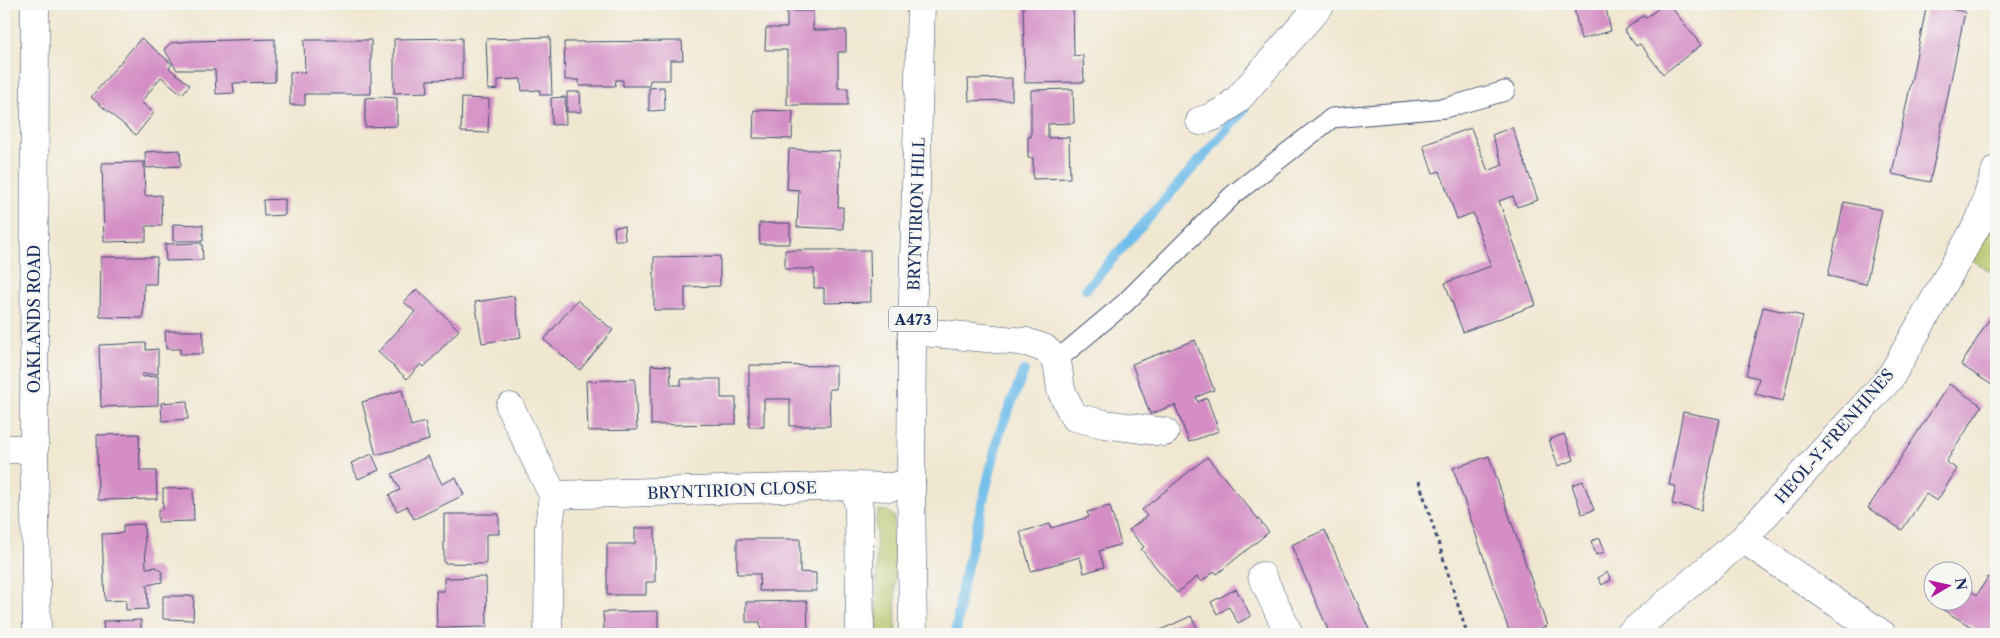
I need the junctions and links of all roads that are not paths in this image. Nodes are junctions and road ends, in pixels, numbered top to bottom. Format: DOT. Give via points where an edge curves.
graph roads {
  1 [pos="35,4"];
  2 [pos="921,4"];
  3 [pos="1322,4"];
  4 [pos="1504,92"];
  5 [pos="1200,120"];
  6 [pos="1996,170"];
  7 [pos="1988,221"];
  8 [pos="912,331"];
  9 [pos="1057,360"];
  10 [pos="510,406"];
  11 [pos="1165,432"];
  12 [pos="4,449"];
  13 [pos="34,449"];
  14 [pos="911,484"];
  15 [pos="855,486"];
  16 [pos="553,495"];
  17 [pos="1743,539"];
  18 [pos="1262,576"];
  19 [pos="37,634"];
  20 [pos="548,634"];
  21 [pos="860,634"];
  22 [pos="913,634"];
  23 [pos="1289,634"];
  24 [pos="1630,634"];
  25 [pos="1882,634"];
  1 -- 13 [label="street, OAKLANDS ROAD"];
  2 -- 8 [label="street, BRYNTIRION HILL / A473"];
  3 -- 5 [label="street" via="1225,112"];
  4 -- 9 [label="lane" via="1445,108 1332,118 1234,195 1125,303"];
  6 -- 7 [label="street, HEOL-Y-FRENHINES"];
  7 -- 17 [label="street, HEOL-Y-FRENHINES" via="1890,378"];
  8 -- 9 [label="street" via="1026,342 1044,348"];
  8 -- 14 [label="street, BRYNTIRION HILL / A473"];
  9 -- 11 [label="street" via="1061,390 1074,417"];
  10 -- 16 [label="street"];
  12 -- 13 [label="street"];
  13 -- 19 [label="street, OAKLANDS ROAD"];
  14 -- 15 [label="street, BRYNTIRION CLOSE"];
  14 -- 22 [label="street, BRYNTIRION HILL / A473"];
  15 -- 16 [label="street, BRYNTIRION CLOSE"];
  15 -- 21 [label="street" via="859,509"];
  16 -- 20 [label="street" via="549,527"];
  17 -- 24 [label="street, HEOL-Y-FRENHINES"];
  17 -- 25 [label="street"];
  18 -- 23 [label="street"];
}
